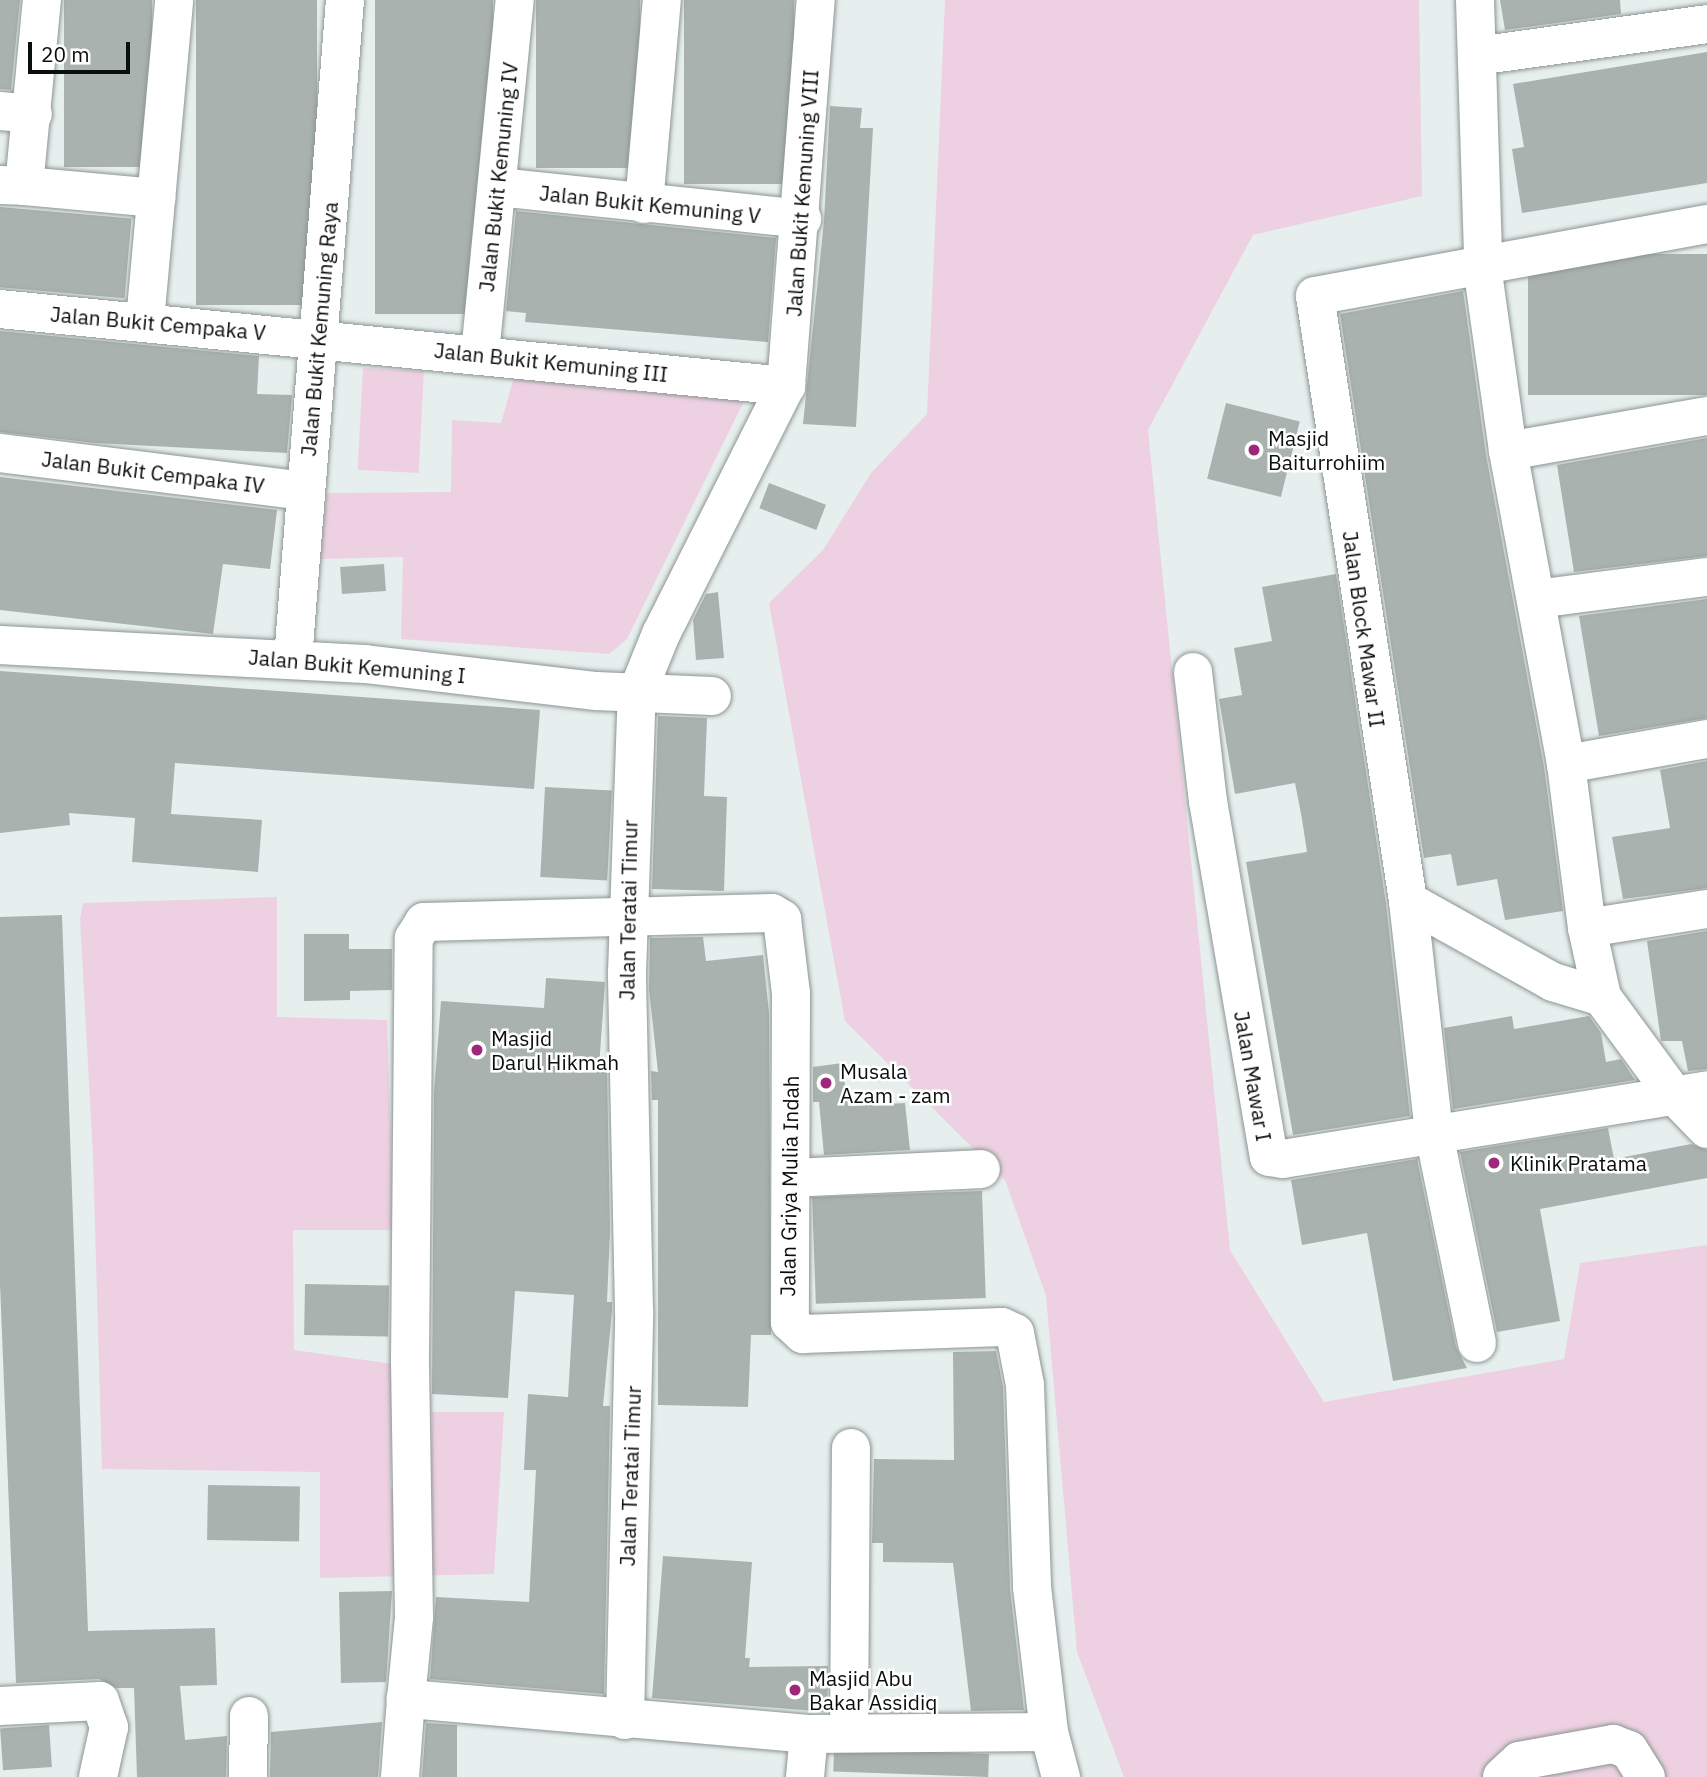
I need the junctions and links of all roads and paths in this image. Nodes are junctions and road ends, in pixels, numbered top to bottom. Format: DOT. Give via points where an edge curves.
graph roads {
  1 [pos="42,0"];
  2 [pos="174,0"];
  3 [pos="345,0"];
  4 [pos="514,0"];
  5 [pos="662,0"];
  6 [pos="816,0"];
  7 [pos="1475,0"];
  8 [pos="1707,24"];
  9 [pos="1477,56"];
  10 [pos="16,112"];
  11 [pos="12,186"];
  12 [pos="498,187"];
  13 [pos="156,198"];
  14 [pos="644,204"];
  15 [pos="802,219"];
  16 [pos="1707,224"];
  17 [pos="1483,264"];
  18 [pos="0,309"];
  19 [pos="145,321"];
  20 [pos="316,337"];
  21 [pos="480,354"];
  22 [pos="786,386"];
  23 [pos="1707,416"];
  24 [pos="1508,451"];
  25 [pos="0,453"];
  26 [pos="305,491"];
  27 [pos="1707,576"];
  28 [pos="1537,599"];
  29 [pos="0,645"];
  30 [pos="293,659"];
  31 [pos="1193,672"];
  32 [pos="637,693"];
  33 [pos="712,696"];
  34 [pos="1707,739"];
  35 [pos="1566,764"];
  36 [pos="1408,901"];
  37 [pos="1707,909"];
  38 [pos="629,917"];
  39 [pos="1587,928"];
  40 [pos="1602,997"];
  41 [pos="1690,1092"];
  42 [pos="1707,1129"];
  43 [pos="1434,1133"];
  44 [pos="981,1169"];
  45 [pos="791,1178"];
  46 [pos="1477,1343"];
  47 [pos="851,1448"];
  48 [pos="406,1699"];
  49 [pos="0,1706"];
  50 [pos="249,1716"];
  51 [pos="625,1720"];
  52 [pos="849,1732"];
  53 [pos="1049,1732"];
  54 [pos="809,1734"];
  55 [pos="98,1777"];
  56 [pos="248,1777"];
  57 [pos="400,1777"];
  58 [pos="805,1777"];
  59 [pos="1061,1777"];
  60 [pos="1502,1777"];
  61 [pos="1646,1777"];
  1 -- 10 [label="street"];
  2 -- 13 [label="street"];
  3 -- 20 [label="street, Jalan Bukit Kemuning Raya"];
  4 -- 12 [label="street, Jalan Bukit Kemuning IV"];
  5 -- 14 [label="street"];
  6 -- 15 [label="street, Jalan Bukit Kemuning VIII"];
  7 -- 9 [label="street"];
  8 -- 9 [label="street"];
  9 -- 17 [label="street"];
  10 -- 11 [label="street"];
  11 -- 13 [label="street"];
  12 -- 14 [label="street, Jalan Bukit Kemuning V"];
  12 -- 21 [label="street, Jalan Bukit Kemuning IV"];
  13 -- 19 [label="street"];
  14 -- 15 [label="street, Jalan Bukit Kemuning V"];
  15 -- 22 [label="street, Jalan Bukit Kemuning VIII"];
  16 -- 17 [label="street"];
  17 -- 24 [label="street"];
  17 -- 36 [label="street, Jalan Block Mawar II" via="1315,296"];
  18 -- 19 [label="street, Jalan Bukit Cempaka V"];
  19 -- 20 [label="street, Jalan Bukit Cempaka V"];
  20 -- 21 [label="street, Jalan Bukit Kemuning III"];
  20 -- 26 [label="street, Jalan Bukit Kemuning Raya"];
  21 -- 22 [label="street, Jalan Bukit Kemuning III"];
  22 -- 32 [label="street, Jalan Teratai Timur"];
  23 -- 24 [label="street"];
  24 -- 28 [label="street"];
  25 -- 26 [label="street, Jalan Bukit Cempaka IV"];
  26 -- 30 [label="street, Jalan Bukit Kemuning Raya"];
  27 -- 28 [label="street"];
  28 -- 35 [label="street"];
  29 -- 30 [label="street, Jalan Bukit Kemuning I"];
  30 -- 32 [label="street, Jalan Bukit Kemuning I"];
  31 -- 43 [label="street, Jalan Mawar I" via="1208,801 1269,1157"];
  32 -- 33 [label="street, Jalan Bukit Kemuning I"];
  32 -- 38 [label="street, Jalan Teratai Timur" via="629,815"];
  34 -- 35 [label="street"];
  35 -- 39 [label="street"];
  36 -- 40 [label="street" via="1553,982"];
  36 -- 43 [label="street, Jalan Block Mawar II"];
  37 -- 39 [label="street"];
  38 -- 45 [label="street, Jalan Griya Mulia Indah" via="772,913 782,919 791,993"];
  38 -- 48 [label="street" via="432,919 415,930 410,1361 414,1617"];
  38 -- 51 [label="street, Jalan Teratai Timur" via="634,1322"];
  39 -- 40 [label="street"];
  40 -- 41 [label="street"];
  41 -- 42 [label="street"];
  41 -- 43 [label="street, Jalan Mawar I"];
  43 -- 46 [label="street, Jalan Block Mawar II"];
  44 -- 45 [label="street"];
  45 -- 53 [label="street, Jalan Griya Mulia Indah" via="786,1311 803,1334 1002,1328 1018,1339 1025,1385 1032,1587"];
  47 -- 52 [label="street"];
  48 -- 51 [label="street"];
  48 -- 57 [label="street"];
  49 -- 55 [label="street" via="100,1701 109,1727"];
  50 -- 56 [label="street"];
  51 -- 54 [label="street"];
  52 -- 53 [label="street"];
  52 -- 54 [label="street"];
  53 -- 59 [label="street"];
  54 -- 58 [label="street"];
  60 -- 61 [label="street" via="1519,1761 1613,1744 1629,1750"];
}
